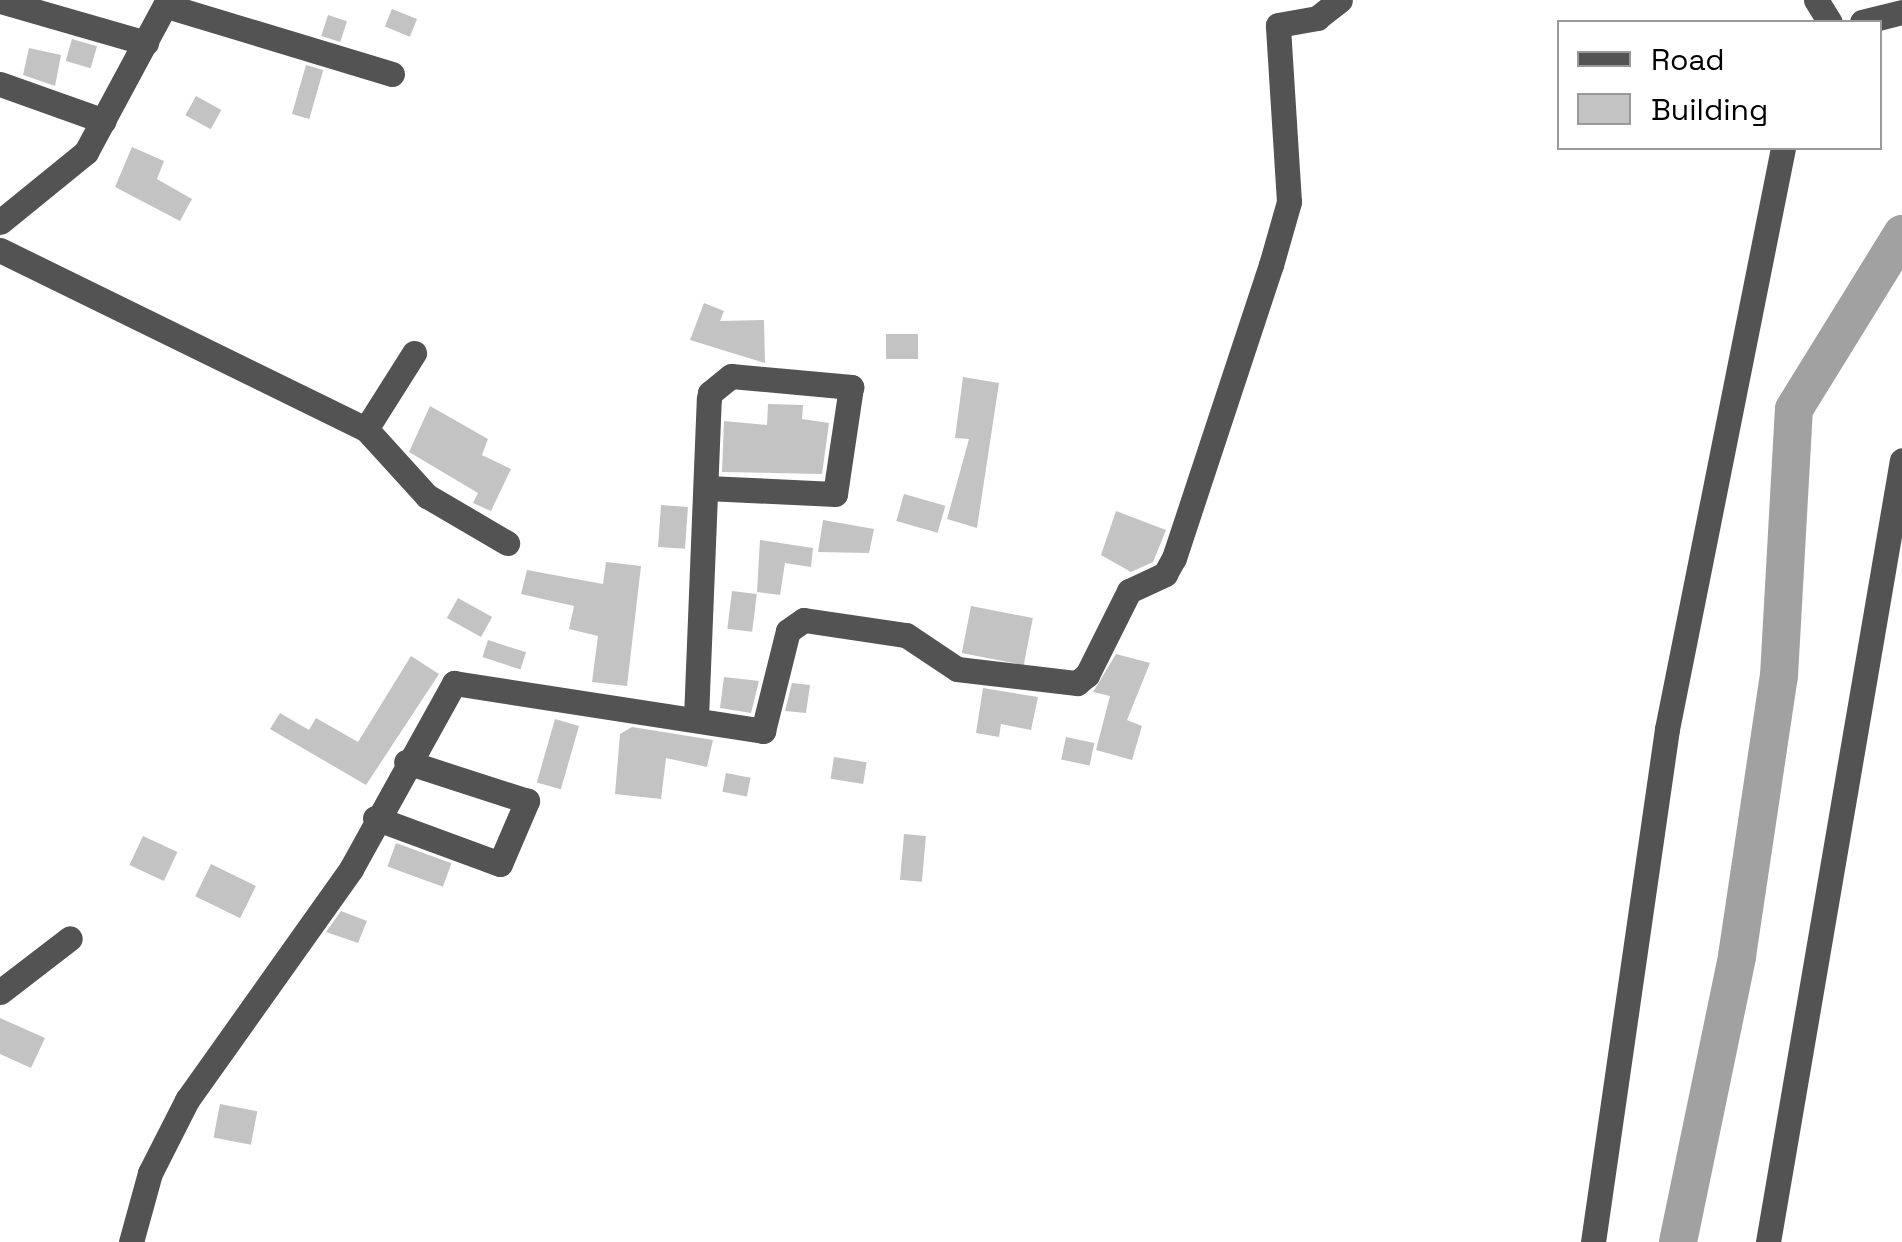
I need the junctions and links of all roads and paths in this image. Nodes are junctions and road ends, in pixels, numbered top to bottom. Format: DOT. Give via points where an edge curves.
graph roads {
  1 [pos="1340,0"];
  2 [pos="0,1"];
  3 [pos="168,3"];
  4 [pos="1902,12"];
  5 [pos="1870,20"];
  6 [pos="146,43"];
  7 [pos="392,74"];
  8 [pos="0,84"];
  9 [pos="104,121"];
  10 [pos="1783,150"];
  11 [pos="0,222"];
  12 [pos="0,250"];
  13 [pos="414,353"];
  14 [pos="366,429"];
  15 [pos="1902,460"];
  16 [pos="706,488"];
  17 [pos="508,543"];
  18 [pos="696,718"];
  19 [pos="406,762"];
  20 [pos="375,818"];
  21 [pos="70,938"];
  22 [pos="0,992"];
  23 [pos="131,1242"];
  24 [pos="1592,1242"];
  25 [pos="1768,1242"];
  1 -- 18 [label="street" via="1317,18 1278,25 1288,202 1271,265 1174,558 1165,574 1128,590 1087,675 1077,684 958,670 906,635 804,620 788,631 766,728"];
  2 -- 6 [label="street"];
  3 -- 6 [label="street"];
  3 -- 7 [label="street"];
  4 -- 5 [label="street"];
  6 -- 9 [label="street"];
  8 -- 9 [label="street"];
  9 -- 11 [label="street" via="86,152"];
  10 -- 24 [label="street" via="1668,729"];
  12 -- 14 [label="street"];
  13 -- 14 [label="street"];
  14 -- 17 [label="street" via="427,496"];
  15 -- 25 [label="street"];
  16 -- 16 [label="street" via="834,494 851,386 720,380 708,399"];
  16 -- 18 [label="street"];
  18 -- 19 [label="street" via="463,682 444,692"];
  19 -- 20 [label="street"];
  19 -- 20 [label="street" via="527,801 500,864"];
  20 -- 23 [label="street" via="351,868 188,1100 150,1173"];
  21 -- 22 [label="street"];
}
